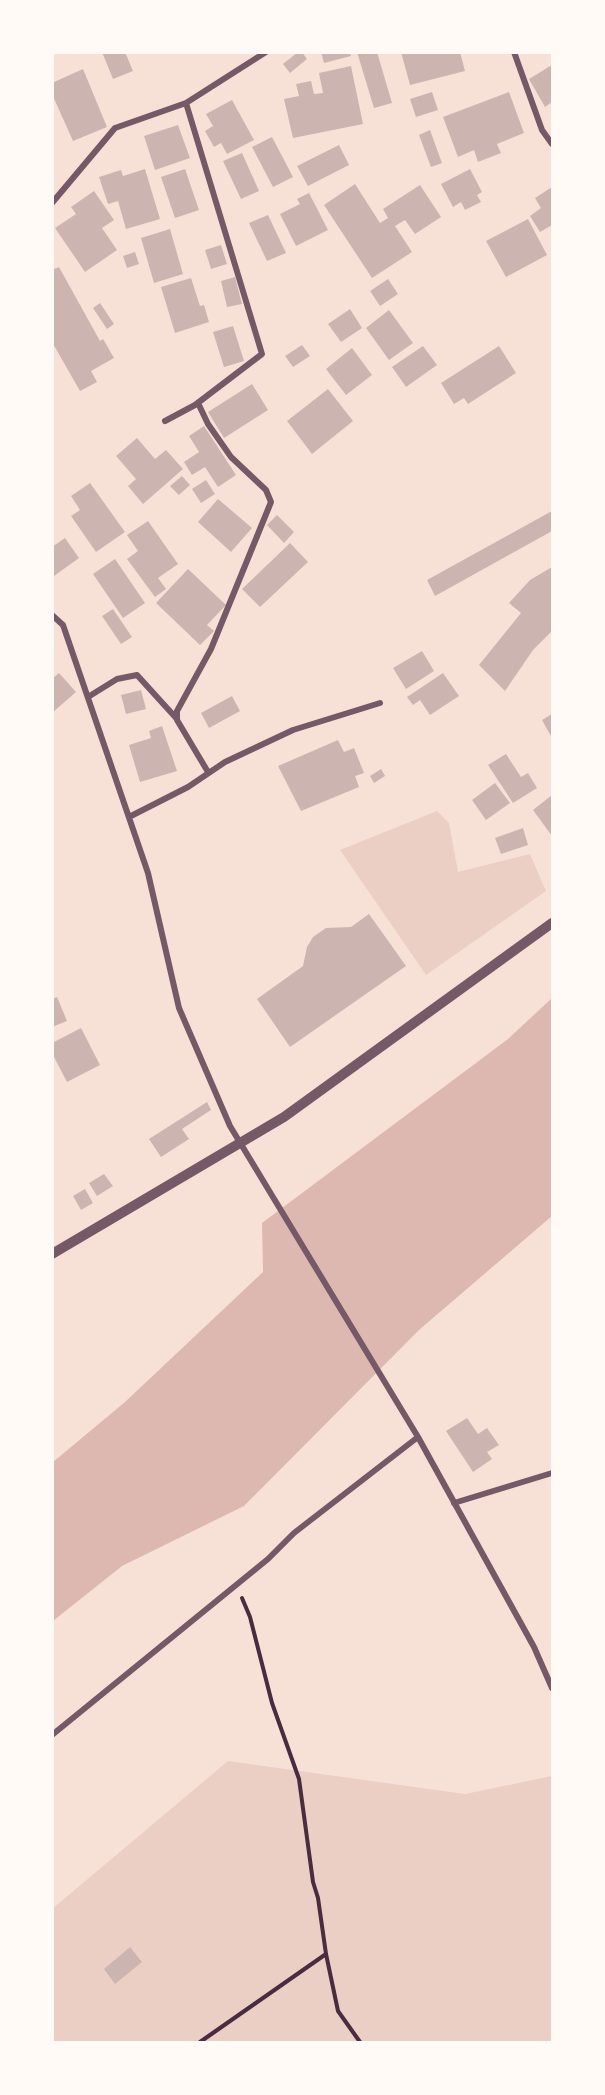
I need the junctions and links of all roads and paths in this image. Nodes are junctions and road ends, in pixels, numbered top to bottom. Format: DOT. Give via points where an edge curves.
graph roads {
  1 [pos="266,52"];
  2 [pos="514,52"];
  3 [pos="186,103"];
  4 [pos="552,144"];
  5 [pos="52,203"];
  6 [pos="198,403"];
  7 [pos="165,421"];
  8 [pos="52,615"];
  9 [pos="88,697"];
  10 [pos="380,703"];
  11 [pos="177,720"];
  12 [pos="208,772"];
  13 [pos="129,817"];
  14 [pos="552,923"];
  15 [pos="242,1145"];
  16 [pos="52,1254"];
  17 [pos="418,1437"];
  18 [pos="552,1473"];
  19 [pos="454,1503"];
  20 [pos="236,1585"];
  21 [pos="552,1688"];
  22 [pos="52,1736"];
  23 [pos="326,1954"];
  24 [pos="200,2043"];
  25 [pos="360,2043"];
  1 -- 3 [label="street"];
  2 -- 4 [label="street" via="542,130"];
  3 -- 5 [label="street" via="115,128"];
  3 -- 6 [label="street" via="262,354"];
  6 -- 7 [label="street"];
  6 -- 11 [label="street" via="231,457 266,490 271,502 210,649 177,711"];
  8 -- 9 [label="street" via="63,625"];
  9 -- 11 [label="street" via="117,679 137,675"];
  9 -- 13 [label="street"];
  10 -- 12 [label="street" via="293,730"];
  11 -- 12 [label="street"];
  12 -- 13 [label="street" via="188,787"];
  13 -- 15 [label="street" via="148,873 179,1008"];
  14 -- 15 [label="street"];
  15 -- 16 [label="street"];
  15 -- 17 [label="street"];
  17 -- 19 [label="street"];
  17 -- 20 [label="street" via="294,1533"];
  18 -- 19 [label="street"];
  19 -- 21 [label="street" via="534,1647"];
  20 -- 22 [label="street"];
  20 -- 23 [label="path" via="250,1617 272,1703 299,1779"];
  23 -- 24 [label="path"];
  23 -- 25 [label="path" via="338,2011"];
}
